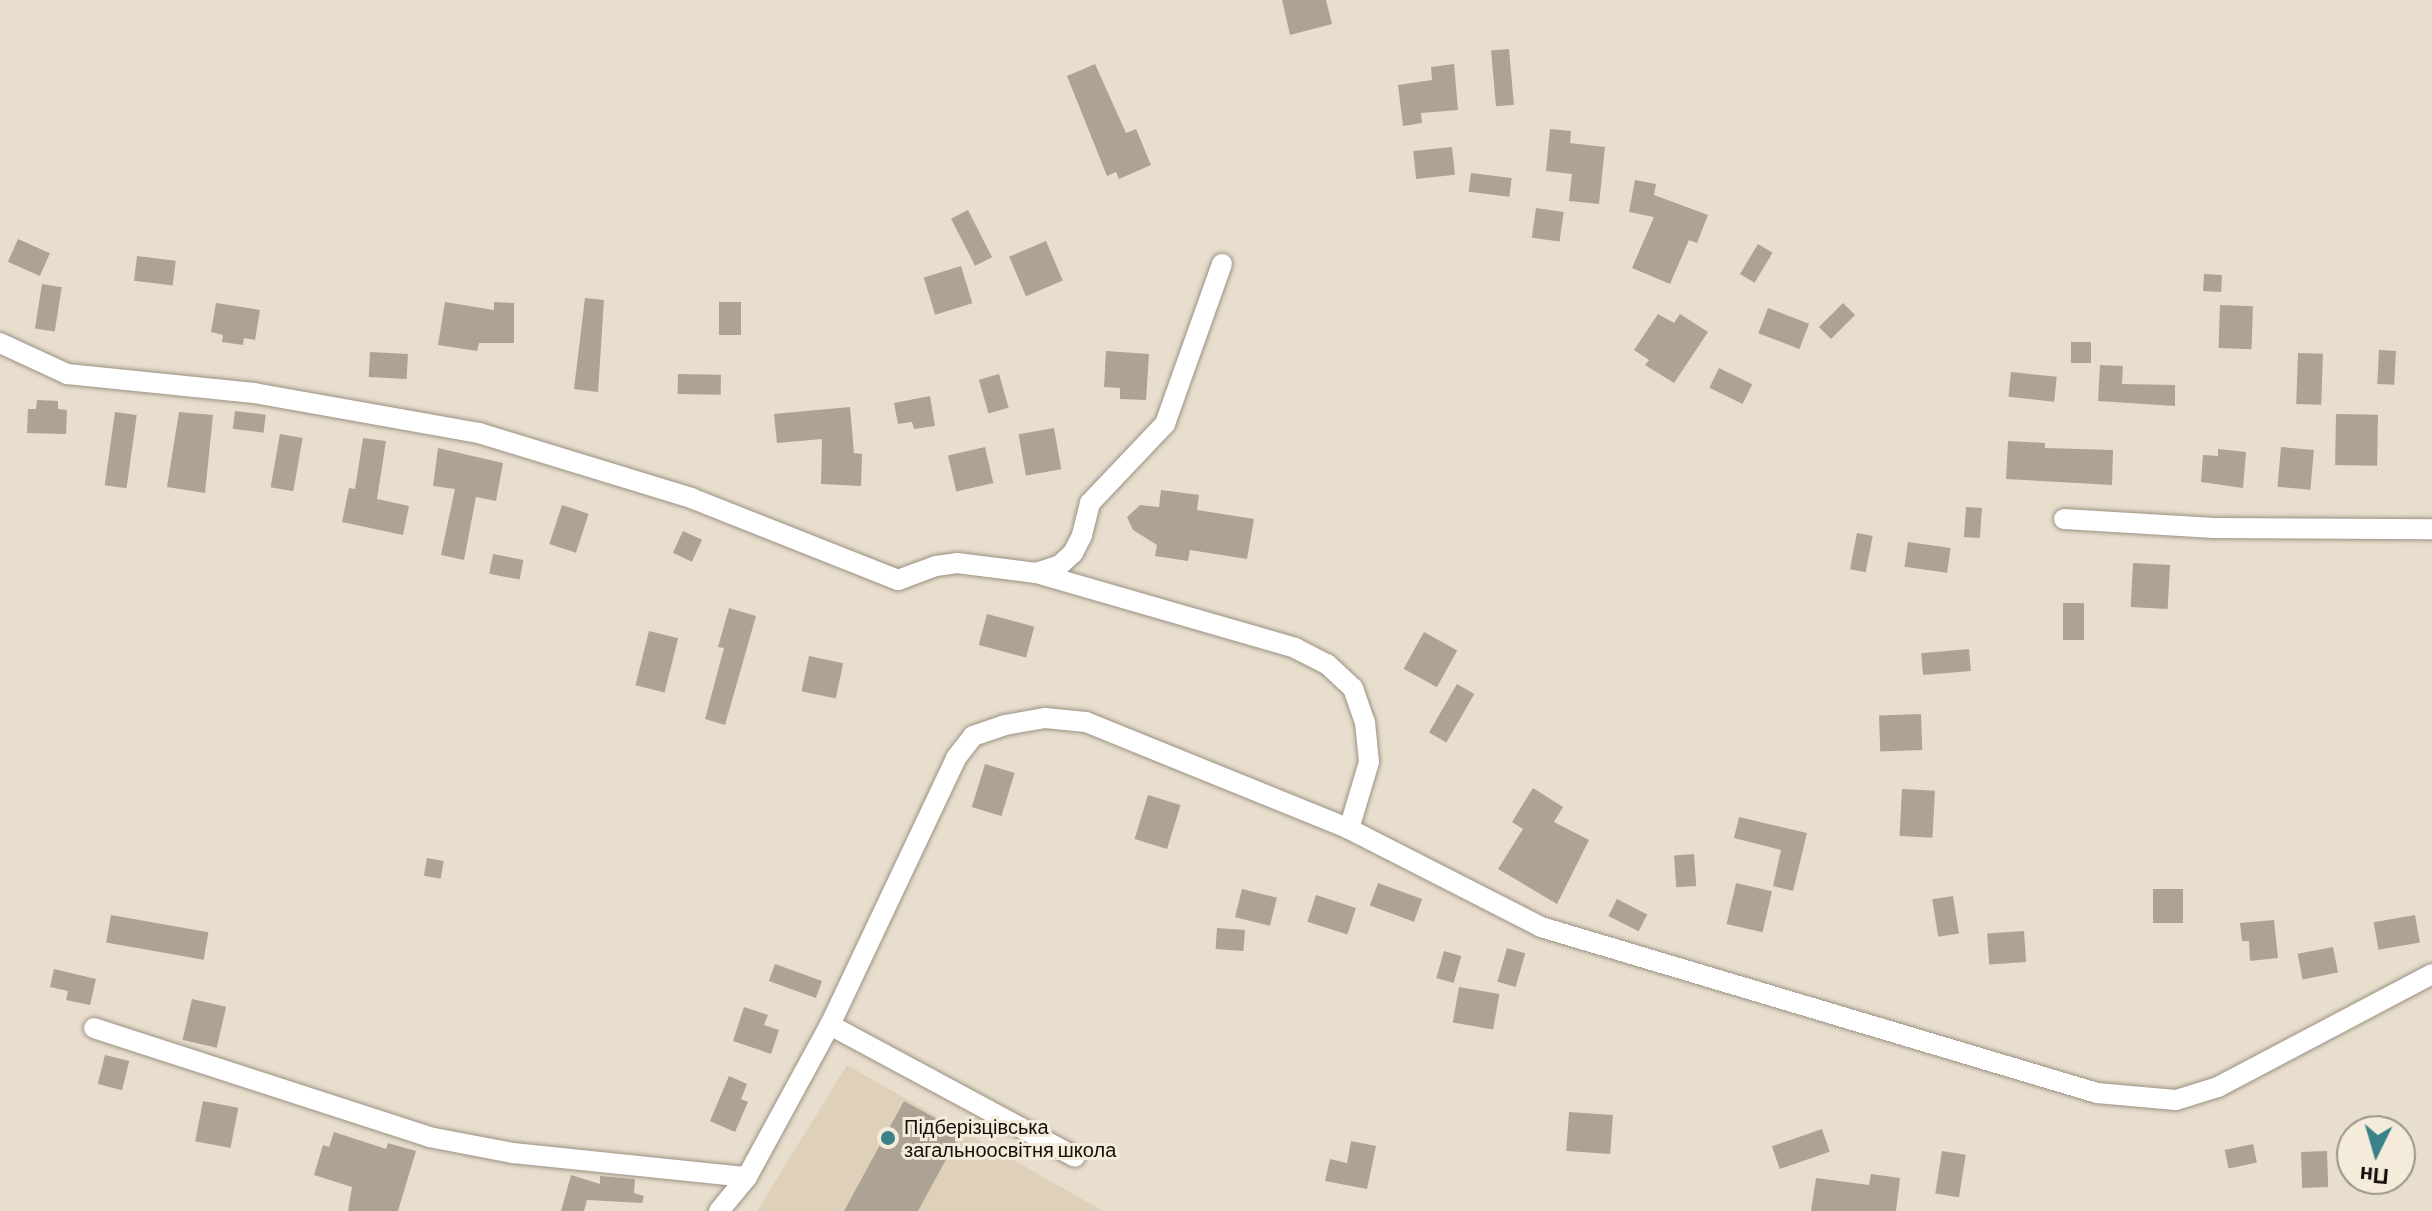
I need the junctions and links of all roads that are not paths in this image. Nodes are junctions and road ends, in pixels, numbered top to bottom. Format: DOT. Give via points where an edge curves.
graph roads {
  1 [pos="1222,264"];
  2 [pos="0,343"];
  3 [pos="2064,519"];
  4 [pos="2432,529"];
  5 [pos="1036,573"];
  6 [pos="1349,829"];
  7 [pos="2432,974"];
  8 [pos="830,1025"];
  9 [pos="94,1028"];
  10 [pos="1075,1157"];
  11 [pos="747,1177"];
  12 [pos="719,1211"];
  1 -- 5 [label="street" via="1165,424 1090,503 1073,553 1060,565"];
  2 -- 5 [label="street" via="67,374 254,393 479,433 691,498 898,580 957,563"];
  3 -- 4 [label="street" via="2214,528"];
  5 -- 6 [label="street" via="1295,648 1327,664 1353,688 1365,722 1369,762"];
  6 -- 7 [label="street" via="1541,927 2123,1097 2176,1100 2218,1087"];
  6 -- 8 [label="street" via="1086,722 1045,718 973,736 956,758"];
  8 -- 10 [label="street"];
  8 -- 11 [label="street"];
  9 -- 11 [label="street" via="429,1137 513,1153"];
  11 -- 12 [label="street"];
}
